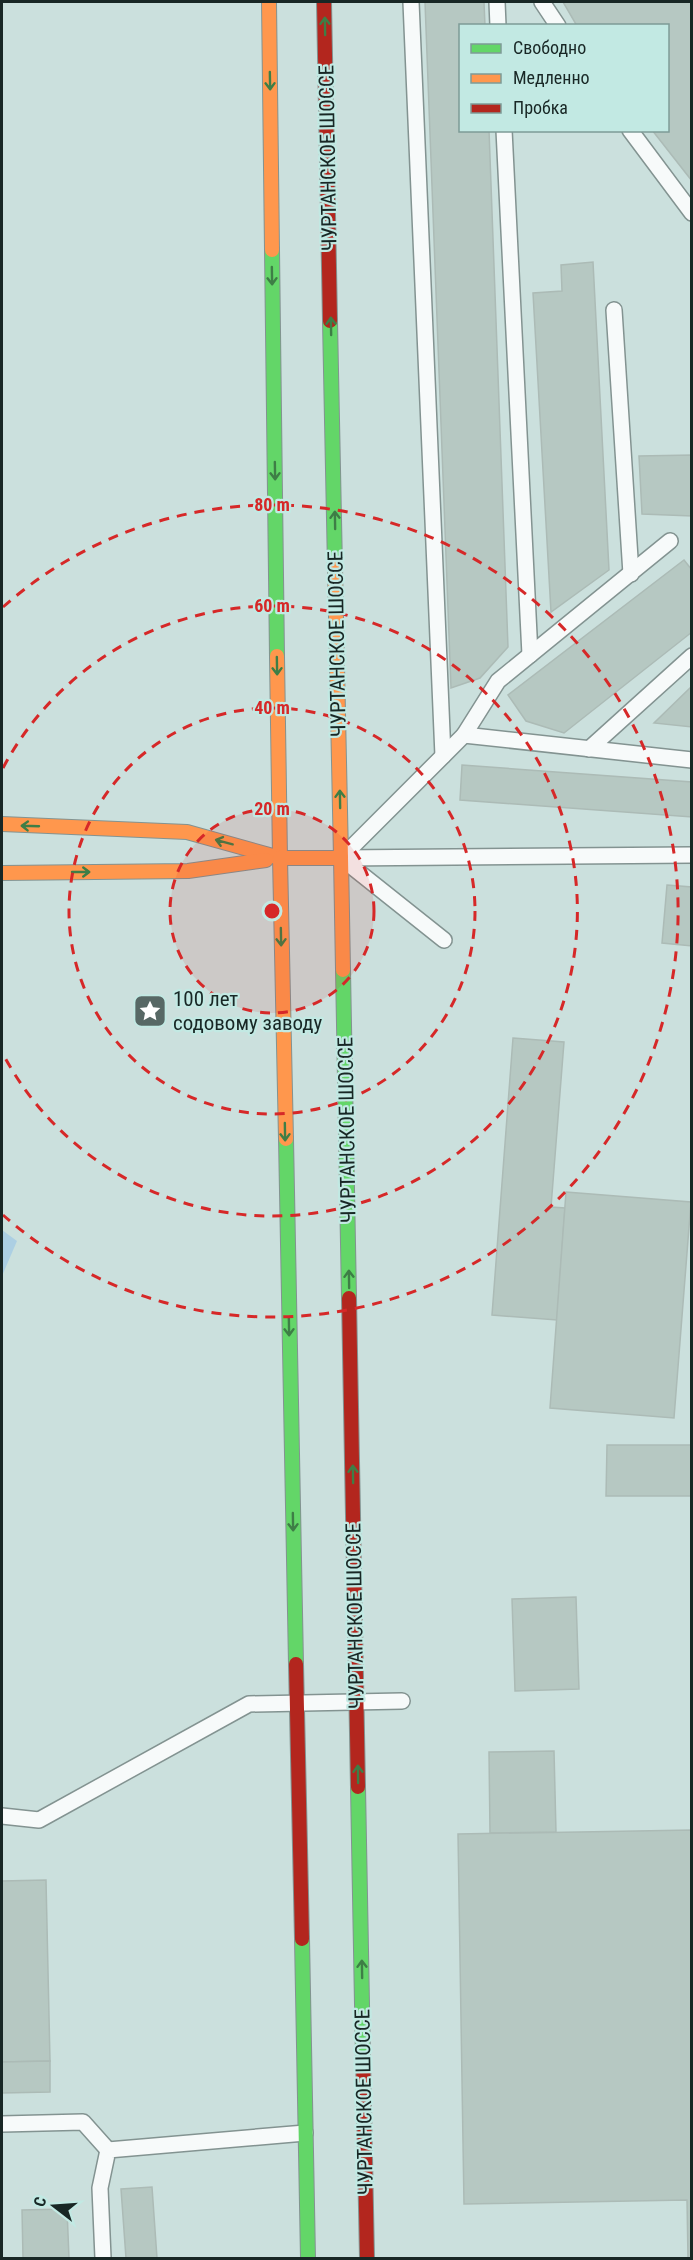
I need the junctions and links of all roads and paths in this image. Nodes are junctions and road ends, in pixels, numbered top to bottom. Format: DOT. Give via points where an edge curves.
graph roads {
  1 [pos="269,2"];
  2 [pos="324,2"];
  3 [pos="411,2"];
  4 [pos="497,2"];
  5 [pos="542,2"];
  6 [pos="498,24"];
  7 [pos="557,24"];
  8 [pos="504,132"];
  9 [pos="631,132"];
  10 [pos="692,213"];
  11 [pos="614,310"];
  12 [pos="670,542"];
  13 [pos="631,574"];
  14 [pos="530,655"];
  15 [pos="692,656"];
  16 [pos="464,735"];
  17 [pos="589,748"];
  18 [pos="443,756"];
  19 [pos="692,760"];
  20 [pos="2,824"];
  21 [pos="692,855"];
  22 [pos="280,858"];
  23 [pos="341,858"];
  24 [pos="2,873"];
  25 [pos="444,940"];
  26 [pos="402,1701"];
  27 [pos="357,1702"];
  28 [pos="296,1703"];
  29 [pos="2,1816"];
  30 [pos="2,2124"];
  31 [pos="305,2133"];
  32 [pos="108,2150"];
  33 [pos="103,2259"];
  34 [pos="308,2259"];
  35 [pos="367,2259"];
  1 -- 22 [label="street, one-way"];
  23 -- 2 [label="street, ЧУРТАНСКОЕ ШОССЕ, one-way"];
  3 -- 18 [label="lane"];
  4 -- 6 [label="lane"];
  5 -- 7 [label="lane"];
  8 -- 14 [label="lane"];
  9 -- 10 [label="lane"];
  11 -- 13 [label="lane"];
  12 -- 13 [label="lane"];
  13 -- 14 [label="lane"];
  14 -- 16 [label="lane" via="498,681"];
  15 -- 17 [label="lane"];
  16 -- 17 [label="lane"];
  16 -- 18 [label="lane"];
  17 -- 19 [label="lane"];
  18 -- 23 [label="lane"];
  22 -- 20 [label="street, one-way" via="187,832"];
  21 -- 23 [label="lane"];
  22 -- 23 [label="street"];
  24 -- 22 [label="street, one-way" via="188,871"];
  22 -- 28 [label="street, one-way"];
  23 -- 25 [label="lane"];
  27 -- 23 [label="street, ЧУРТАНСКОЕ ШОССЕ, one-way"];
  26 -- 27 [label="lane"];
  27 -- 28 [label="lane"];
  35 -- 27 [label="street, ЧУРТАНСКОЕ ШОССЕ, one-way"];
  28 -- 29 [label="lane" via="249,1704 39,1820"];
  28 -- 31 [label="street"];
  30 -- 32 [label="lane" via="83,2122"];
  31 -- 32 [label="lane"];
  31 -- 34 [label="street"];
  32 -- 33 [label="lane" via="100,2188"];
}
